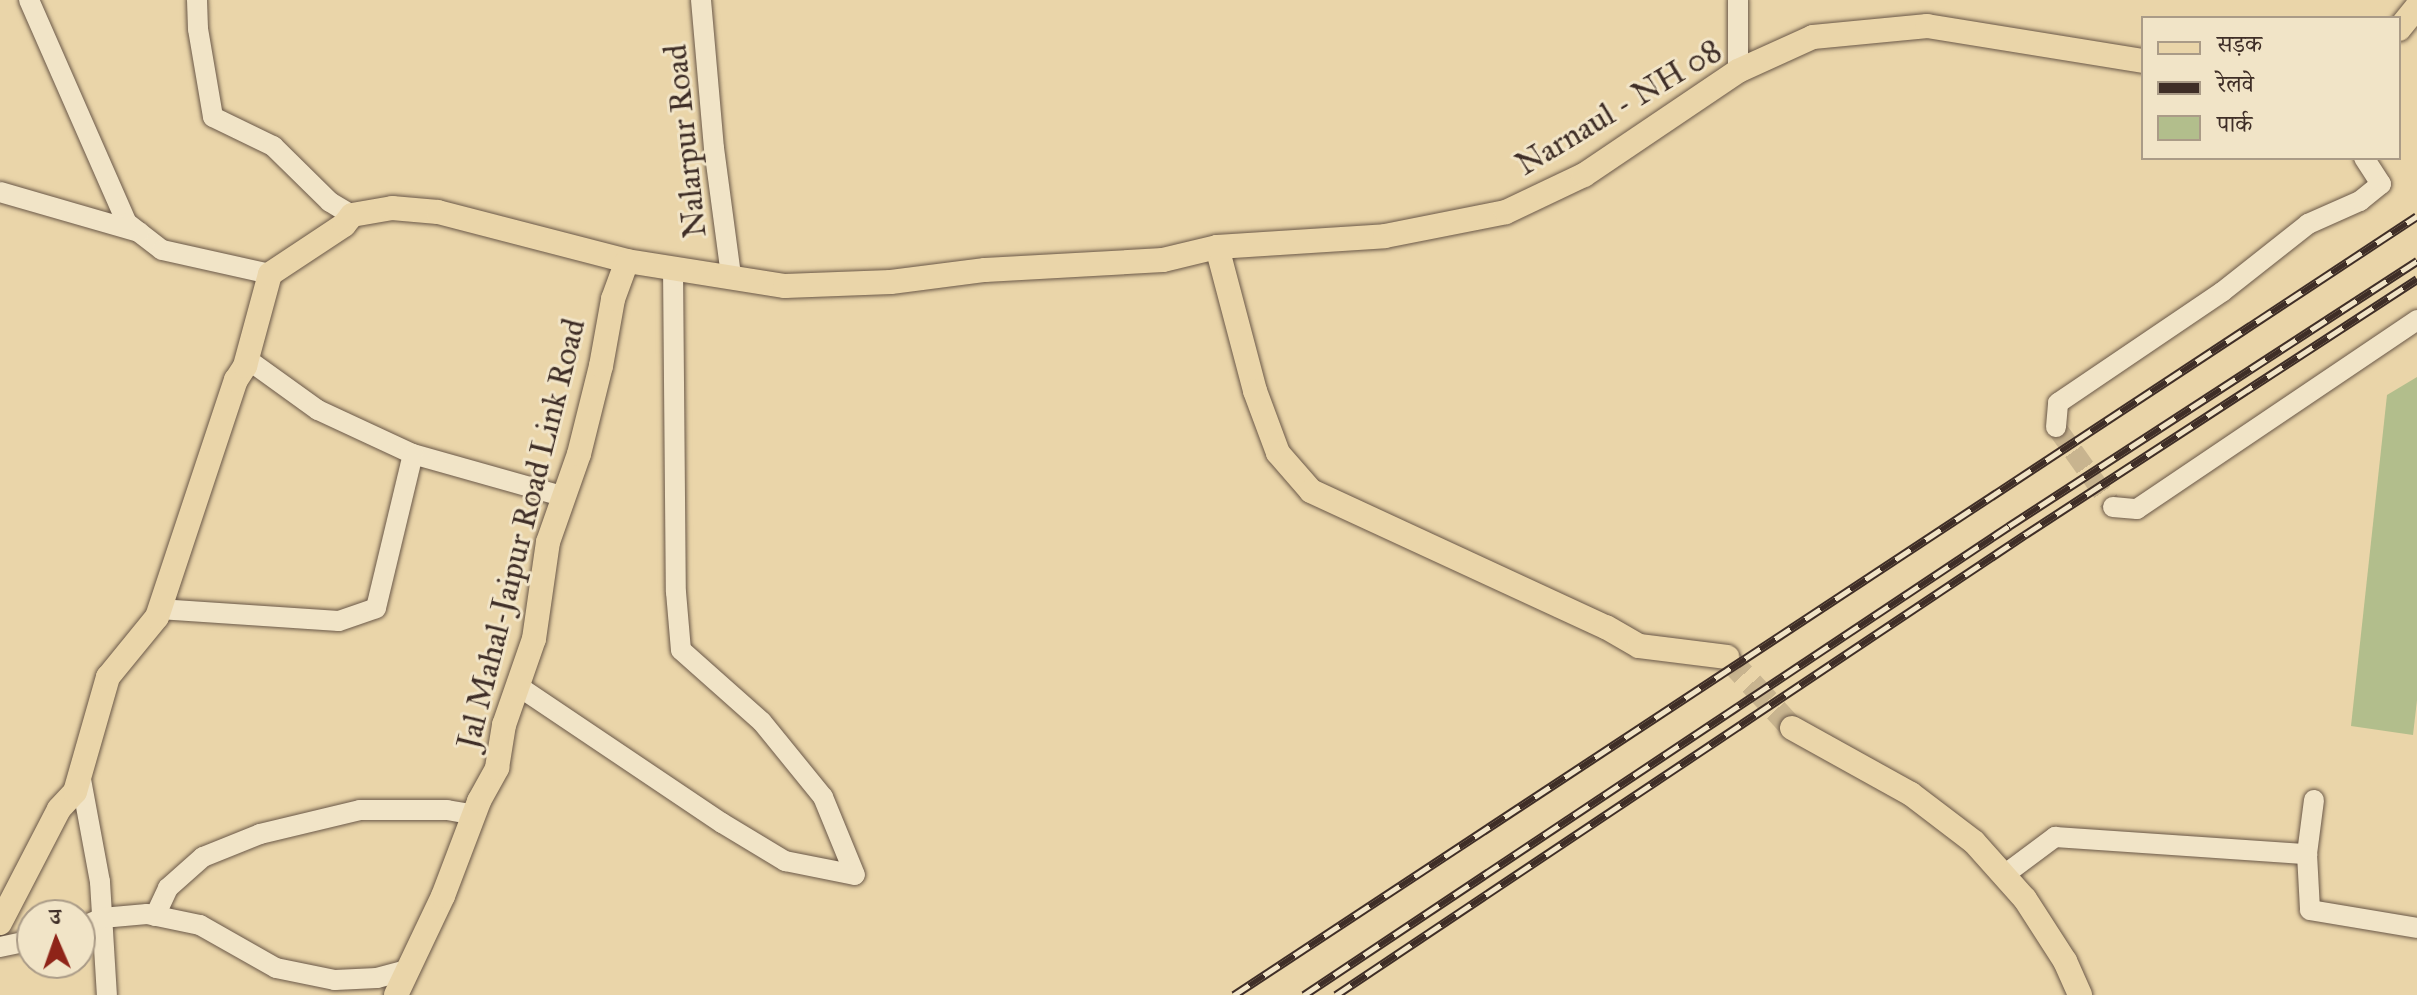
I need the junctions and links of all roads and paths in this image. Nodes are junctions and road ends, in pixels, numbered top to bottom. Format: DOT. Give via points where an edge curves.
graph roads {
  1 [pos="29,0"];
  2 [pos="197,0"];
  3 [pos="701,0"];
  4 [pos="1738,0"];
  5 [pos="2417,7"];
  6 [pos="2401,27"];
  7 [pos="2141,61"];
  8 [pos="1738,71"];
  9 [pos="2365,160"];
  10 [pos="0,192"];
  11 [pos="352,215"];
  12 [pos="139,232"];
  13 [pos="1217,247"];
  14 [pos="627,261"];
  15 [pos="673,267"];
  16 [pos="270,274"];
  17 [pos="731,276"];
  18 [pos="2417,320"];
  19 [pos="247,359"];
  20 [pos="2056,427"];
  21 [pos="413,454"];
  22 [pos="565,497"];
  23 [pos="2113,507"];
  24 [pos="159,609"];
  25 [pos="1727,657"];
  26 [pos="518,686"];
  27 [pos="1792,728"];
  28 [pos="80,774"];
  29 [pos="2314,800"];
  30 [pos="474,815"];
  31 [pos="2307,854"];
  32 [pos="2004,875"];
  33 [pos="155,916"];
  34 [pos="102,918"];
  35 [pos="96,921"];
  36 [pos="0,923"];
  37 [pos="2417,928"];
  38 [pos="407,970"];
  39 [pos="107,995"];
  40 [pos="396,995"];
  41 [pos="2080,995"];
  1 -- 12 [label="street" via="127,223"];
  2 -- 11 [label="street" via="213,117 273,146 330,202"];
  3 -- 17 [label="street, Nalarpur Road"];
  4 -- 8 [label="street"];
  5 -- 6 [label="main road"];
  7 -- 8 [label="main road, Narnaul - NH 08" via="1927,26 1813,37"];
  8 -- 13 [label="main road, Narnaul - NH 08" via="1584,175 1506,212 1385,236"];
  9 -- 20 [label="street" via="2381,184 2360,201 2308,224 2222,292 2058,403"];
  10 -- 12 [label="street"];
  11 -- 14 [label="main road, Narnaul - NH 08" via="392,208 438,212"];
  11 -- 16 [label="main road"];
  12 -- 16 [label="street" via="162,250"];
  13 -- 17 [label="main road, Narnaul - NH 08" via="1163,260 985,270 891,282 785,286"];
  13 -- 25 [label="main road" via="1255,391 1278,453 1311,491 1639,646"];
  14 -- 15 [label="main road, Narnaul - NH 08"];
  14 -- 22 [label="main road, Jal Mahal-Jaipur Road Link Road"];
  15 -- 17 [label="main road, Narnaul - NH 08"];
  15 -- 26 [label="street" via="681,650 762,722 823,797 855,875 785,861"];
  16 -- 19 [label="main road"];
  18 -- 23 [label="street" via="2137,509"];
  19 -- 21 [label="street" via="318,410"];
  19 -- 24 [label="main road"];
  21 -- 22 [label="street"];
  21 -- 24 [label="street" via="376,608 339,621"];
  22 -- 26 [label="main road, Jal Mahal-Jaipur Road Link Road" via="548,542 534,639"];
  24 -- 28 [label="main road" via="108,677"];
  26 -- 30 [label="main road, Jal Mahal-Jaipur Road Link Road" via="497,768"];
  27 -- 32 [label="main road" via="1911,794 1974,842"];
  28 -- 34 [label="street"];
  28 -- 36 [label="main road" via="75,792 59,809"];
  29 -- 31 [label="street"];
  30 -- 33 [label="street" via="360,810 260,834 203,857 168,888"];
  30 -- 38 [label="main road, Jal Mahal-Jaipur Road Link Road"];
  31 -- 32 [label="street" via="2055,837"];
  31 -- 37 [label="street" via="2310,910"];
  32 -- 41 [label="main road" via="2065,961"];
  33 -- 34 [label="street"];
  33 -- 38 [label="street" via="200,925 276,968 335,980"];
  34 -- 35 [label="street"];
  34 -- 39 [label="street"];
  38 -- 40 [label="main road, Jal Mahal-Jaipur Road Link Road"];
}
